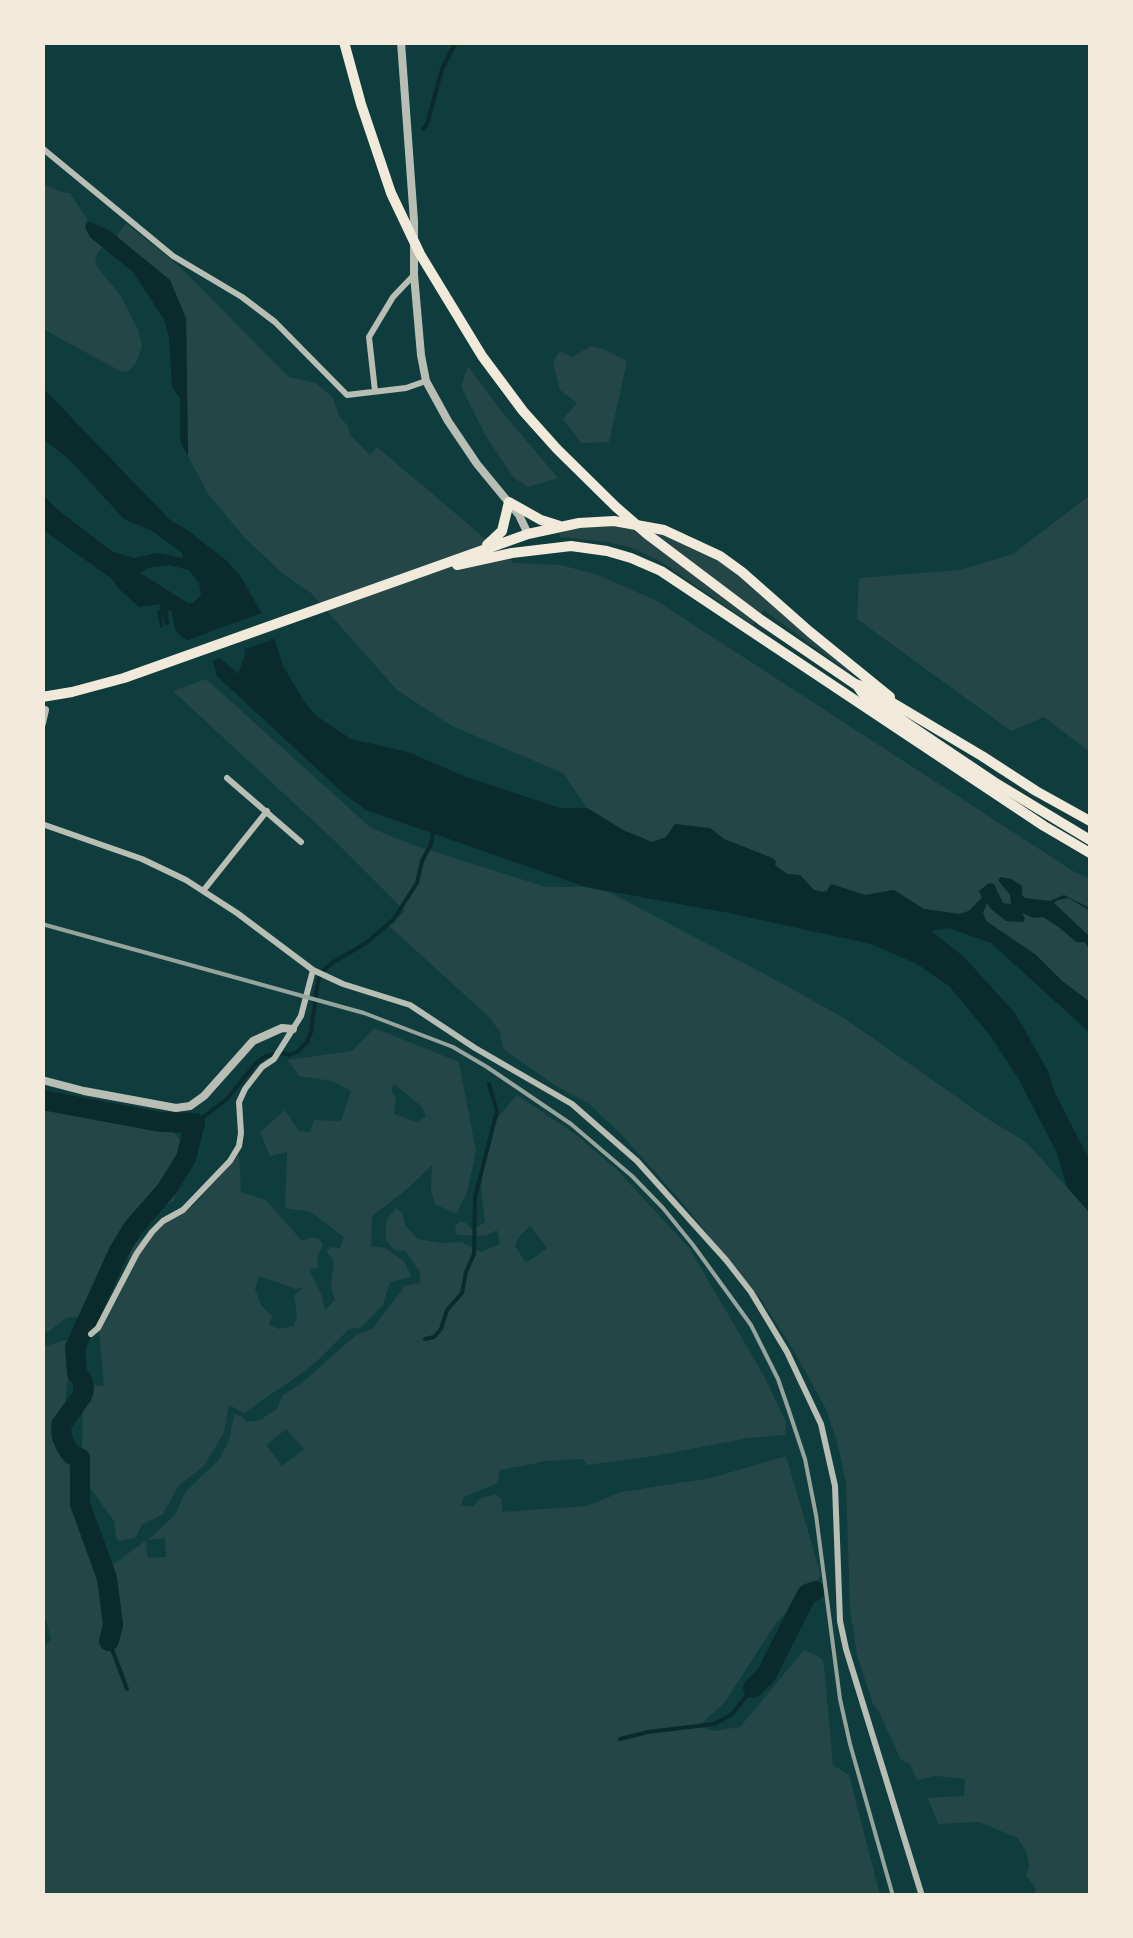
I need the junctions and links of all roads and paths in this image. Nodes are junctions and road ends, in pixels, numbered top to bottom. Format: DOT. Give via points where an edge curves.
graph roads {
  1 [pos="344,42"];
  2 [pos="401,42"];
  3 [pos="42,148"];
  4 [pos="414,276"];
  5 [pos="426,381"];
  6 [pos="375,391"];
  7 [pos="509,502"];
  8 [pos="561,526"];
  9 [pos="528,534"];
  10 [pos="498,541"];
  11 [pos="572,546"];
  12 [pos="512,553"];
  13 [pos="441,566"];
  14 [pos="855,684"];
  15 [pos="42,697"];
  16 [pos="45,710"];
  17 [pos="42,723"];
  18 [pos="935,729"];
  19 [pos="227,778"];
  20 [pos="267,811"];
  21 [pos="1090,821"];
  22 [pos="42,824"];
  23 [pos="1090,840"];
  24 [pos="301,842"];
  25 [pos="1090,853"];
  26 [pos="203,891"];
  27 [pos="318,972"];
  28 [pos="293,1029"];
  29 [pos="42,1080"];
  30 [pos="90,1334"];
  31 [pos="922,1896"];
  1 -- 14 [label="main road" via="392,193 420,254 523,410 647,534"];
  2 -- 4 [label="street"];
  3 -- 6 [label="street" via="172,256 274,322 347,395"];
  4 -- 5 [label="street"];
  4 -- 6 [label="street" via="370,337"];
  5 -- 6 [label="street"];
  5 -- 7 [label="street"];
  7 -- 8 [label="main road"];
  7 -- 9 [label="street"];
  7 -- 10 [label="main road"];
  8 -- 9 [label="main road"];
  8 -- 18 [label="main road" via="614,521 664,530 706,548"];
  9 -- 10 [label="main road"];
  9 -- 11 [label="main road"];
  9 -- 12 [label="main road"];
  10 -- 13 [label="main road"];
  11 -- 12 [label="main road"];
  11 -- 25 [label="main road" via="607,551 661,572"];
  12 -- 13 [label="main road"];
  13 -- 15 [label="main road" via="124,678"];
  14 -- 18 [label="main road"];
  14 -- 23 [label="main road"];
  16 -- 17 [label="street"];
  18 -- 21 [label="main road"];
  19 -- 20 [label="street"];
  20 -- 24 [label="street"];
  20 -- 26 [label="street"];
  22 -- 26 [label="street" via="142,859"];
  26 -- 27 [label="street"];
  27 -- 28 [label="street"];
  27 -- 31 [label="street" via="410,1005 572,1104 672,1197 751,1292 821,1424 835,1486 840,1621"];
  28 -- 29 [label="street" via="253,1041 190,1106"];
  28 -- 30 [label="street" via="238,1102 241,1133 230,1161 152,1232"];
}
